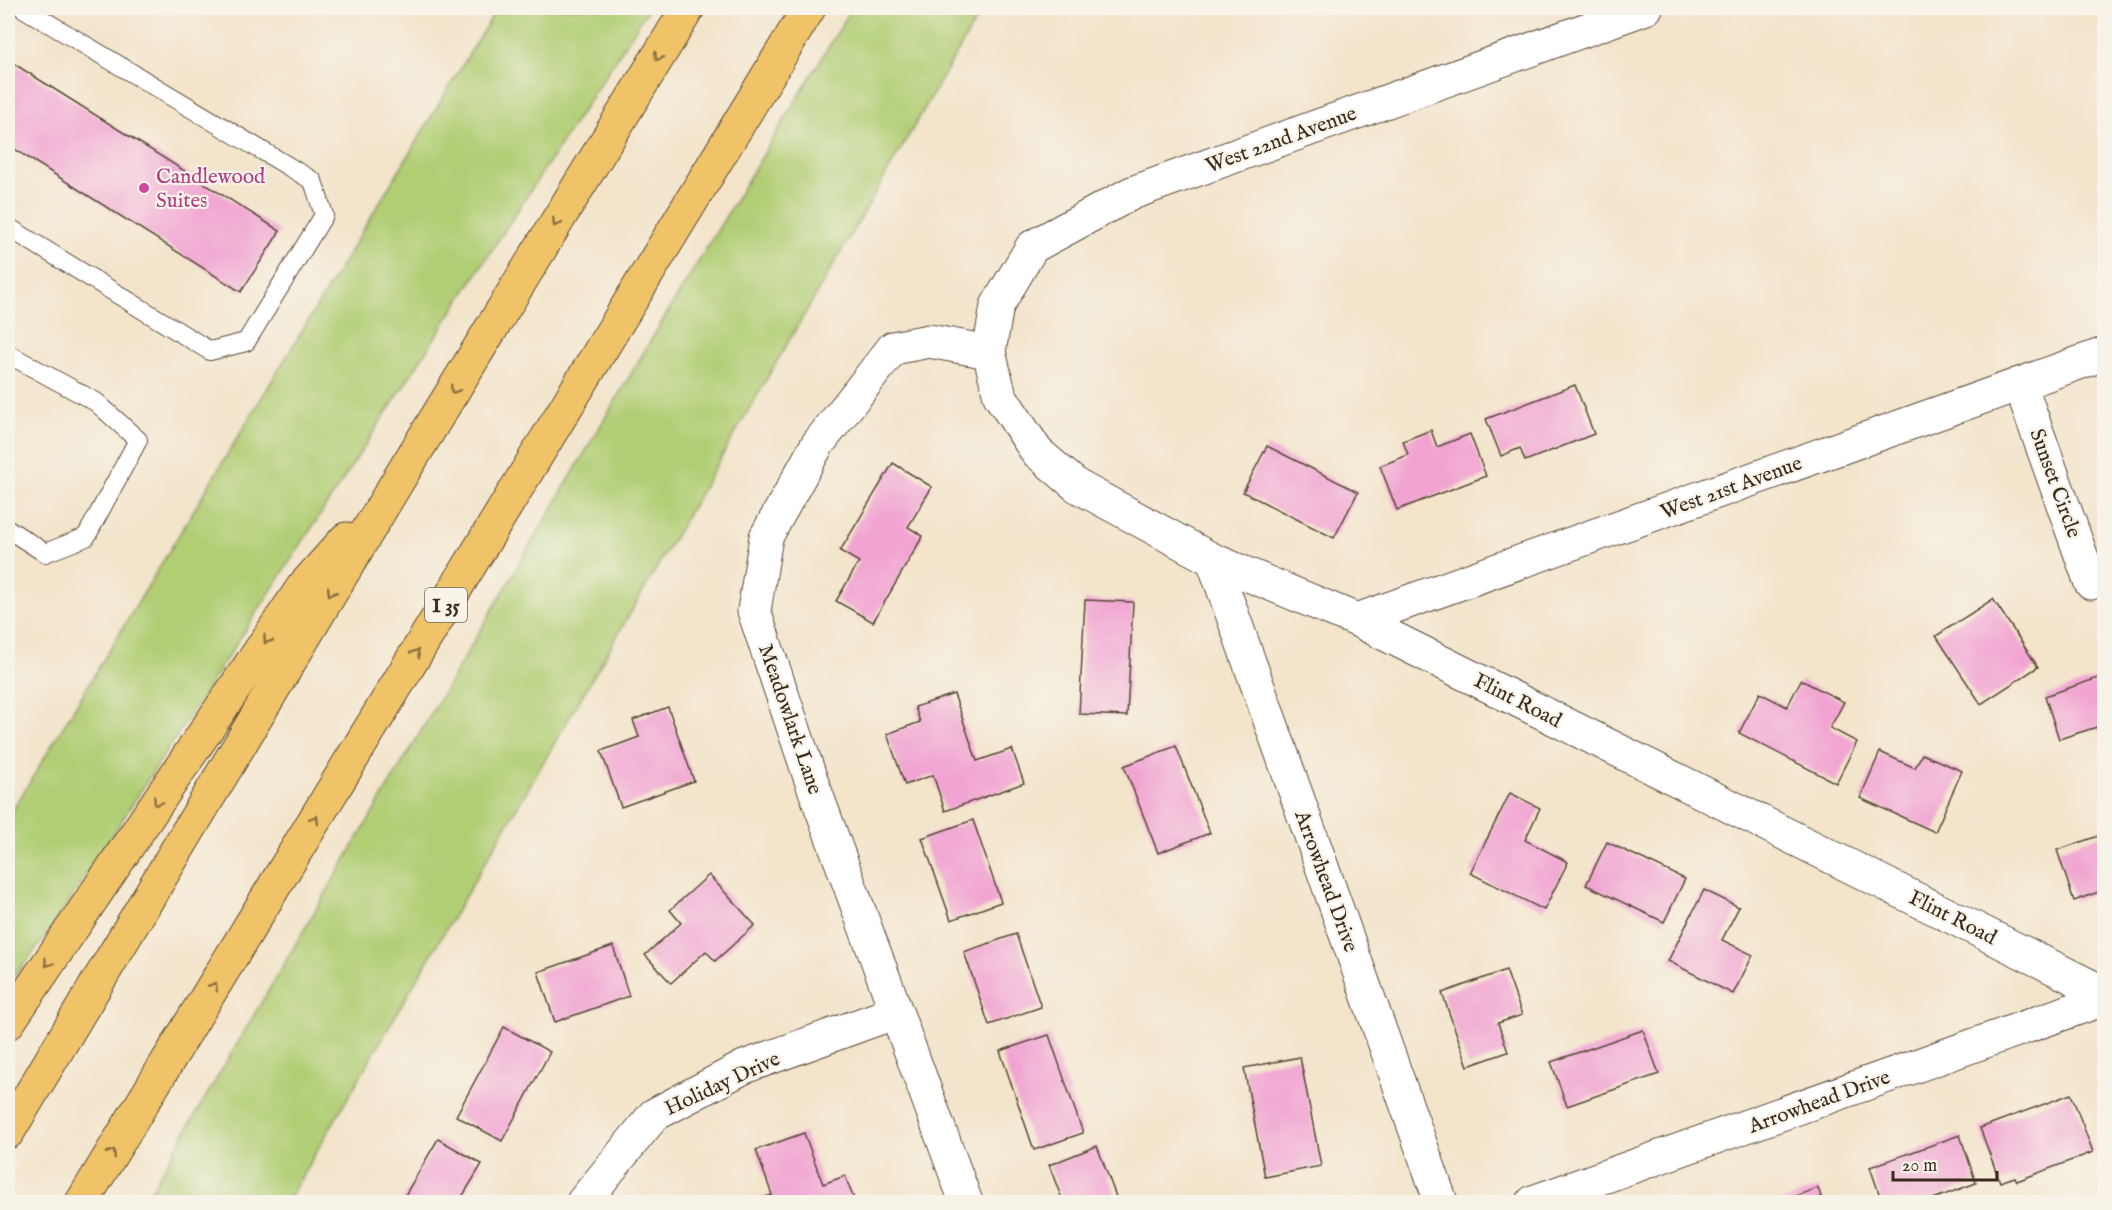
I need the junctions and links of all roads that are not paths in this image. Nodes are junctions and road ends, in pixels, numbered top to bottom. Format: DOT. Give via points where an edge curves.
graph roads {
  1 [pos="22,8"];
  2 [pos="688,8"];
  3 [pos="809,8"];
  4 [pos="1646,8"];
  5 [pos="8,13"];
  6 [pos="8,227"];
  7 [pos="989,352"];
  8 [pos="8,354"];
  9 [pos="2104,354"];
  10 [pos="2020,384"];
  11 [pos="397,482"];
  12 [pos="8,529"];
  13 [pos="1213,560"];
  14 [pos="2091,583"];
  15 [pos="1358,620"];
  16 [pos="2104,993"];
  17 [pos="2104,999"];
  18 [pos="896,1012"];
  19 [pos="8,1023"];
  20 [pos="8,1132"];
  21 [pos="82,1203"];
  22 [pos="583,1203"];
  23 [pos="966,1203"];
  24 [pos="1441,1203"];
  25 [pos="1533,1203"];
  1 -- 5 [label="lane"];
  1 -- 6 [label="lane" via="313,181 324,215 246,342 210,351"];
  2 -- 11 [label="highway, one-way"];
  21 -- 3 [label="highway, I 35, one-way"];
  4 -- 7 [label="street, West 22nd Avenue" via="1132,193 1032,247 997,306"];
  7 -- 13 [label="street, Flint Road" via="1000,396 1037,452 1077,486"];
  7 -- 18 [label="street, Meadowlark Lane" via="929,341 893,348 817,445 766,537 754,611"];
  8 -- 12 [label="lane" via="96,402 138,440 86,537 45,553"];
  9 -- 10 [label="street, West 21st Avenue"];
  10 -- 14 [label="street, Sunset Circle"];
  10 -- 15 [label="street, West 21st Avenue"];
  11 -- 19 [label="highway, one-way" via="303,587"];
  11 -- 20 [label="highway, one-way"];
  13 -- 15 [label="street, Flint Road"];
  13 -- 24 [label="street, Arrowhead Drive"];
  15 -- 16 [label="street, Flint Road"];
  17 -- 25 [label="street, Arrowhead Drive"];
  18 -- 22 [label="street, Holiday Drive" via="744,1067 654,1114"];
  18 -- 23 [label="street, Meadowlark Lane"];
}
